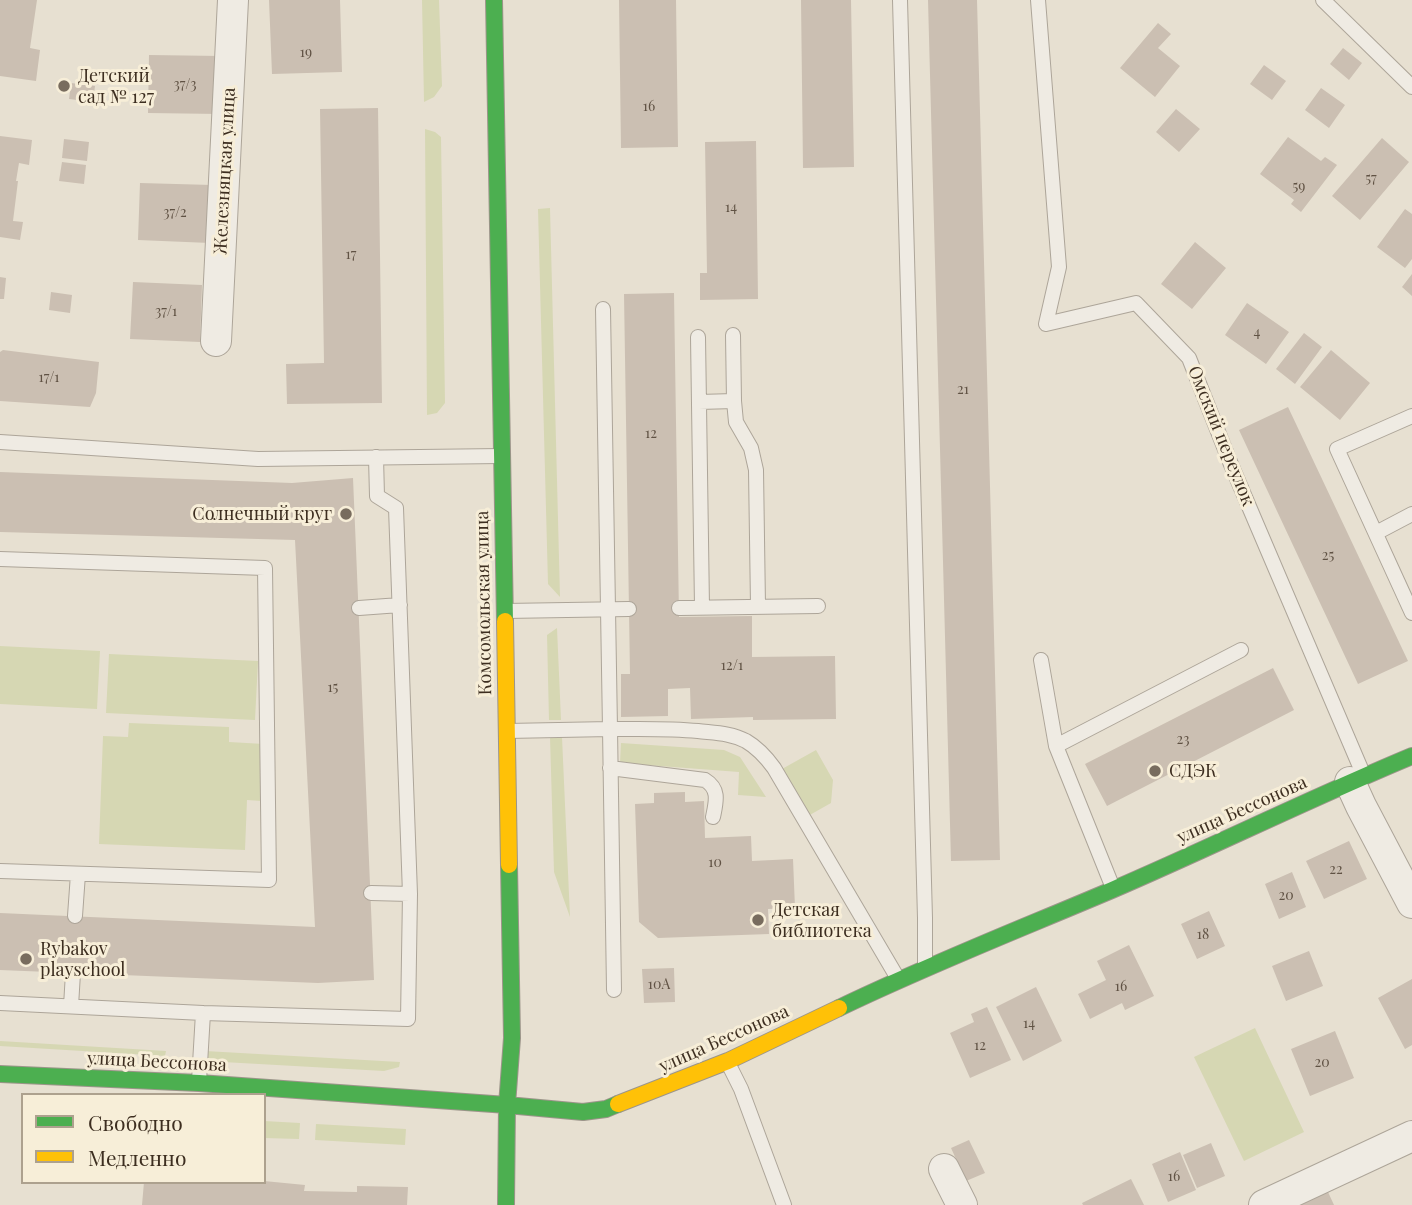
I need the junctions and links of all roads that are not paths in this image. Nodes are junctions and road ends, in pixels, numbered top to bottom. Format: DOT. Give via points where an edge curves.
graph roads {
  1 [pos="233,0"];
  2 [pos="494,0"];
  3 [pos="900,0"];
  4 [pos="1038,0"];
  5 [pos="1323,0"];
  6 [pos="1412,87"];
  7 [pos="603,309"];
  8 [pos="733,335"];
  9 [pos="698,337"];
  10 [pos="216,341"];
  11 [pos="734,401"];
  12 [pos="699,402"];
  13 [pos="1412,416"];
  14 [pos="0,442"];
  15 [pos="501,456"];
  16 [pos="376,457"];
  17 [pos="1412,514"];
  18 [pos="1376,533"];
  19 [pos="0,559"];
  20 [pos="400,606"];
  21 [pos="818,606"];
  22 [pos="702,607"];
  23 [pos="758,607"];
  24 [pos="359,608"];
  25 [pos="679,608"];
  26 [pos="608,609"];
  27 [pos="629,609"];
  28 [pos="504,611"];
  29 [pos="1412,613"];
  30 [pos="1241,650"];
  31 [pos="1041,660"];
  32 [pos="610,729"];
  33 [pos="506,731"];
  34 [pos="1056,746"];
  35 [pos="1412,756"];
  36 [pos="610,768"];
  37 [pos="1357,780"];
  38 [pos="713,817"];
  39 [pos="0,871"];
  40 [pos="78,874"];
  41 [pos="1114,889"];
  42 [pos="371,893"];
  43 [pos="410,894"];
  44 [pos="1412,903"];
  45 [pos="75,916"];
  46 [pos="925,967"];
  47 [pos="73,973"];
  48 [pos="898,979"];
  49 [pos="614,990"];
  50 [pos="0,1003"];
  51 [pos="71,1006"];
  52 [pos="203,1013"];
  53 [pos="728,1062"];
  54 [pos="0,1074"];
  55 [pos="199,1083"];
  56 [pos="507,1105"];
  57 [pos="1412,1136"];
  58 [pos="944,1169"];
  59 [pos="506,1205"];
  60 [pos="784,1205"];
  61 [pos="962,1205"];
  62 [pos="1264,1205"];
  1 -- 10 [label="street, Железняцкая улица"];
  2 -- 15 [label="street, Комсомольская улица"];
  3 -- 46 [label="lane"];
  4 -- 37 [label="lane, Омский переулок" via="1059,267 1046,324 1136,303 1189,358"];
  5 -- 6 [label="lane"];
  7 -- 26 [label="lane"];
  8 -- 11 [label="lane"];
  9 -- 12 [label="lane"];
  11 -- 12 [label="lane"];
  11 -- 23 [label="lane" via="736,422 751,448 756,470"];
  12 -- 22 [label="lane"];
  13 -- 18 [label="lane" via="1337,449"];
  14 -- 16 [label="lane" via="258,459"];
  15 -- 16 [label="lane"];
  15 -- 28 [label="street, Комсомольская улица"];
  16 -- 20 [label="lane" via="377,496 396,508"];
  17 -- 18 [label="lane"];
  18 -- 29 [label="lane"];
  19 -- 40 [label="lane" via="264,568 269,880"];
  20 -- 24 [label="lane"];
  20 -- 43 [label="lane"];
  21 -- 23 [label="lane"];
  22 -- 23 [label="lane"];
  22 -- 25 [label="lane"];
  26 -- 27 [label="lane"];
  26 -- 28 [label="lane"];
  26 -- 32 [label="lane"];
  28 -- 33 [label="street, Комсомольская улица"];
  30 -- 34 [label="lane"];
  31 -- 34 [label="lane"];
  32 -- 33 [label="lane"];
  32 -- 36 [label="lane"];
  32 -- 48 [label="lane" via="726,734 756,748 774,768"];
  33 -- 56 [label="street, Комсомольская улица" via="512,1038"];
  34 -- 41 [label="lane"];
  35 -- 37 [label="street, улица Бессонова"];
  36 -- 38 [label="lane" via="705,780 717,794"];
  36 -- 49 [label="lane"];
  37 -- 41 [label="street, улица Бессонова"];
  37 -- 44 [label="street" via="1360,806"];
  39 -- 40 [label="lane"];
  40 -- 45 [label="lane"];
  41 -- 46 [label="street, улица Бессонова"];
  42 -- 43 [label="lane"];
  43 -- 52 [label="lane" via="408,1019"];
  46 -- 48 [label="street, улица Бессонова"];
  47 -- 51 [label="lane"];
  48 -- 53 [label="street, улица Бессонова"];
  50 -- 51 [label="lane"];
  51 -- 52 [label="lane"];
  52 -- 55 [label="lane"];
  53 -- 56 [label="street, улица Бессонова" via="606,1109 583,1112"];
  53 -- 60 [label="lane"];
  54 -- 55 [label="street, улица Бессонова"];
  55 -- 56 [label="street, улица Бессонова"];
  56 -- 59 [label="street, Комсомольская улица"];
  57 -- 62 [label="street"];
  58 -- 61 [label="street"];
}
